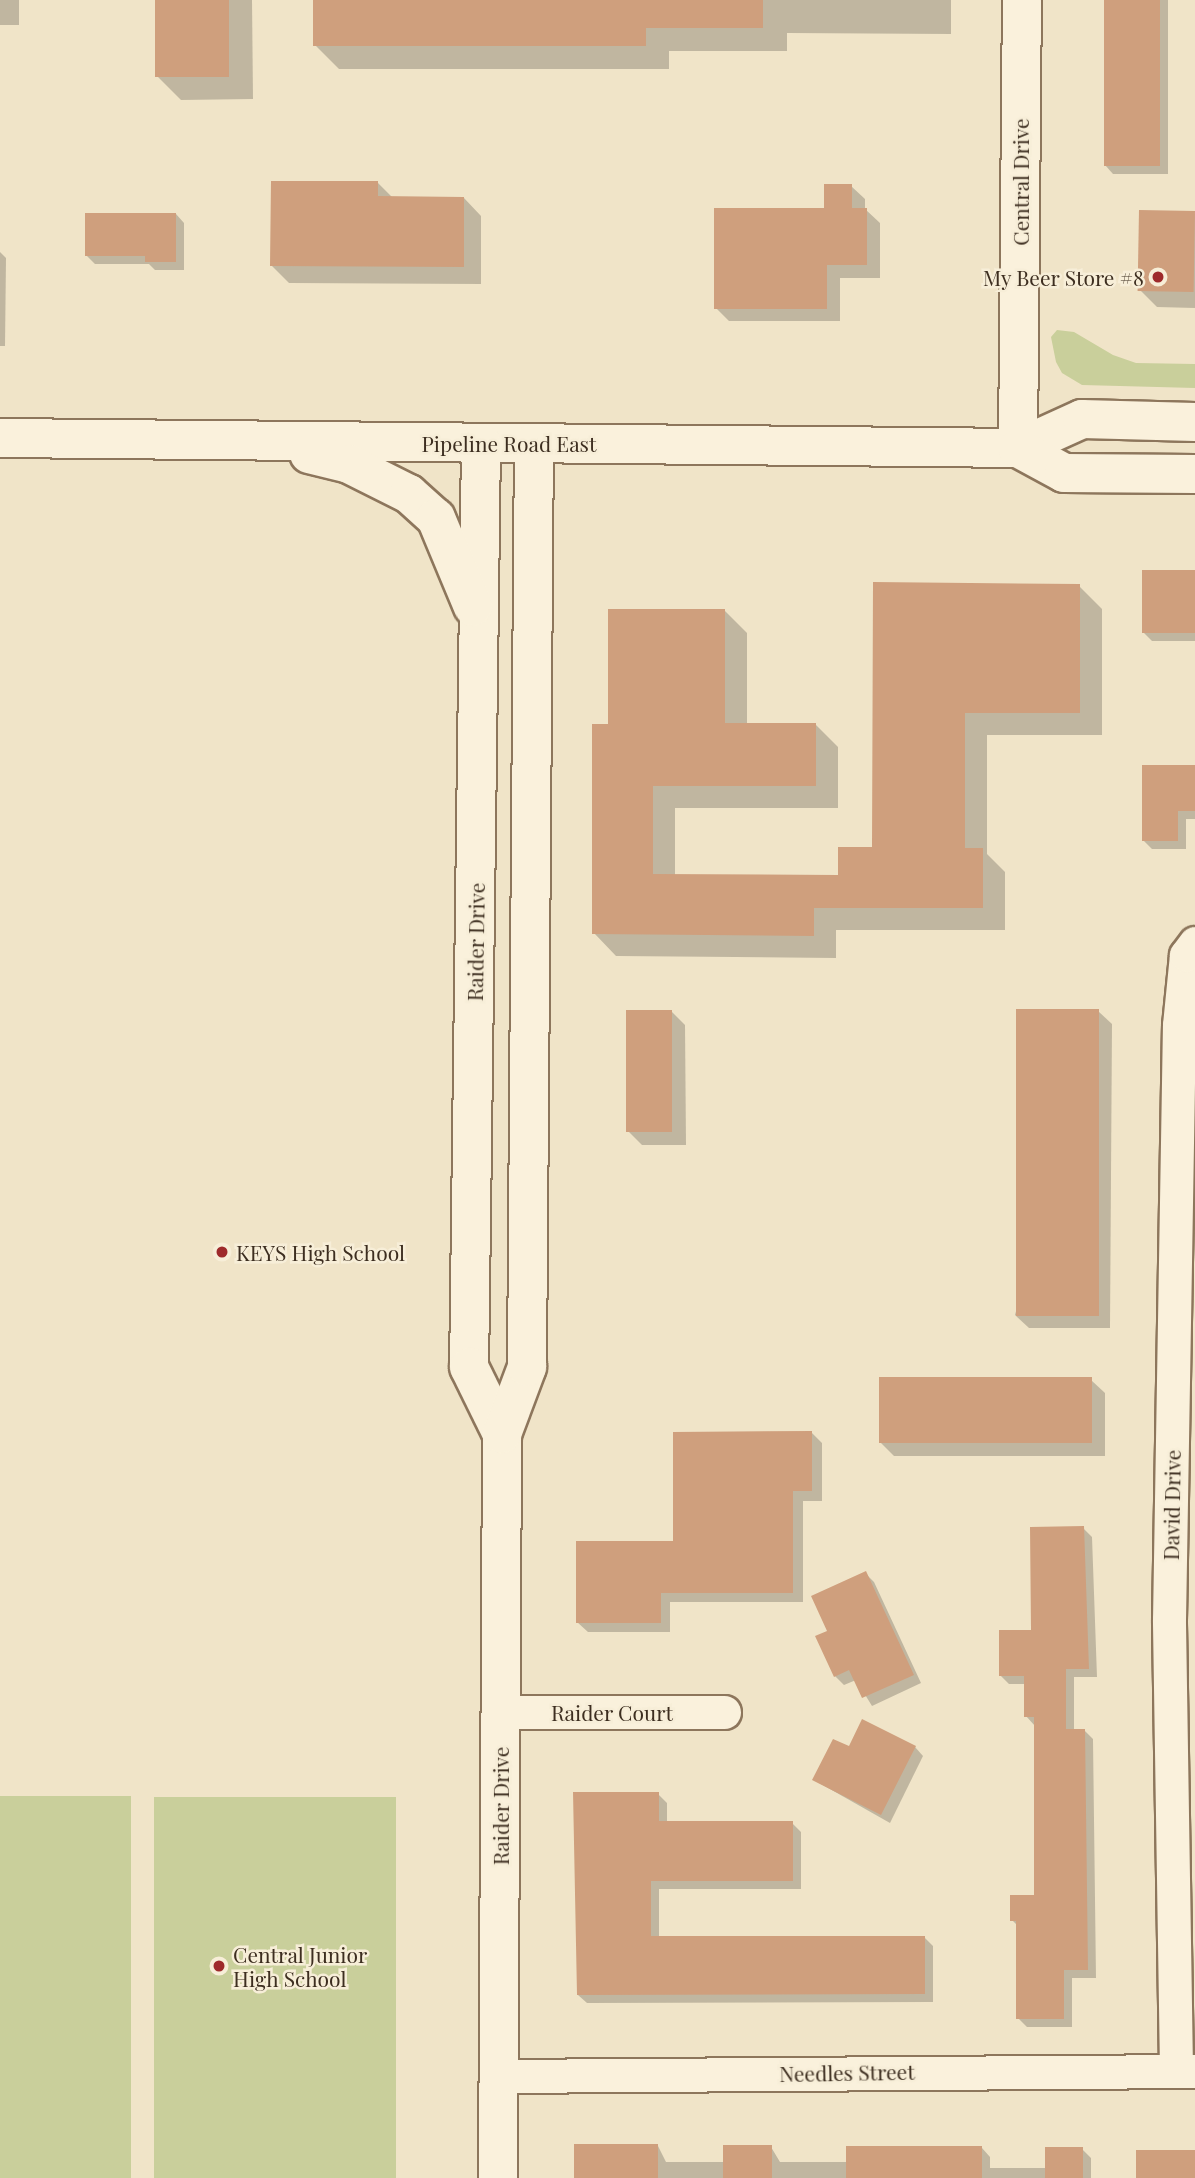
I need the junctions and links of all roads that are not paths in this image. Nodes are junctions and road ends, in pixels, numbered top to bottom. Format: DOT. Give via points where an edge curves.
graph roads {
  1 [pos="1022,0"];
  2 [pos="1195,422"];
  3 [pos="0,438"];
  4 [pos="252,440"];
  5 [pos="481,443"];
  6 [pos="534,443"];
  7 [pos="1018,448"];
  8 [pos="1195,474"];
  9 [pos="480,624"];
  10 [pos="477,806"];
  11 [pos="532,806"];
  12 [pos="1195,943"];
  13 [pos="502,1434"];
  14 [pos="500,1712"];
  15 [pos="724,1712"];
  16 [pos="1186,2070"];
  17 [pos="499,2076"];
  18 [pos="498,2178"];
  1 -- 7 [label="main road, Central Drive"];
  2 -- 7 [label="main road" via="1082,419"];
  3 -- 4 [label="main road, Pipeline Road East"];
  4 -- 5 [label="main road, Pipeline Road East"];
  4 -- 9 [label="main road" via="349,464 409,494 436,518"];
  5 -- 6 [label="main road, Pipeline Road East"];
  5 -- 9 [label="main road, Raider Drive"];
  6 -- 7 [label="main road, Pipeline Road East"];
  6 -- 11 [label="main road, Raider Drive"];
  7 -- 8 [label="main road" via="1064,473"];
  9 -- 10 [label="main road, Raider Drive"];
  10 -- 11 [label="main road"];
  10 -- 13 [label="main road, Raider Drive" via="469,1367"];
  11 -- 13 [label="main road, Raider Drive" via="527,1367"];
  12 -- 16 [label="street, David Drive" via="1186,955 1178,1053 1169,1620"];
  13 -- 14 [label="main road, Raider Drive"];
  14 -- 15 [label="street, Raider Court"];
  14 -- 17 [label="main road, Raider Drive"];
  16 -- 17 [label="street, Needles Street"];
  17 -- 18 [label="main road, Raider Drive"];
}
